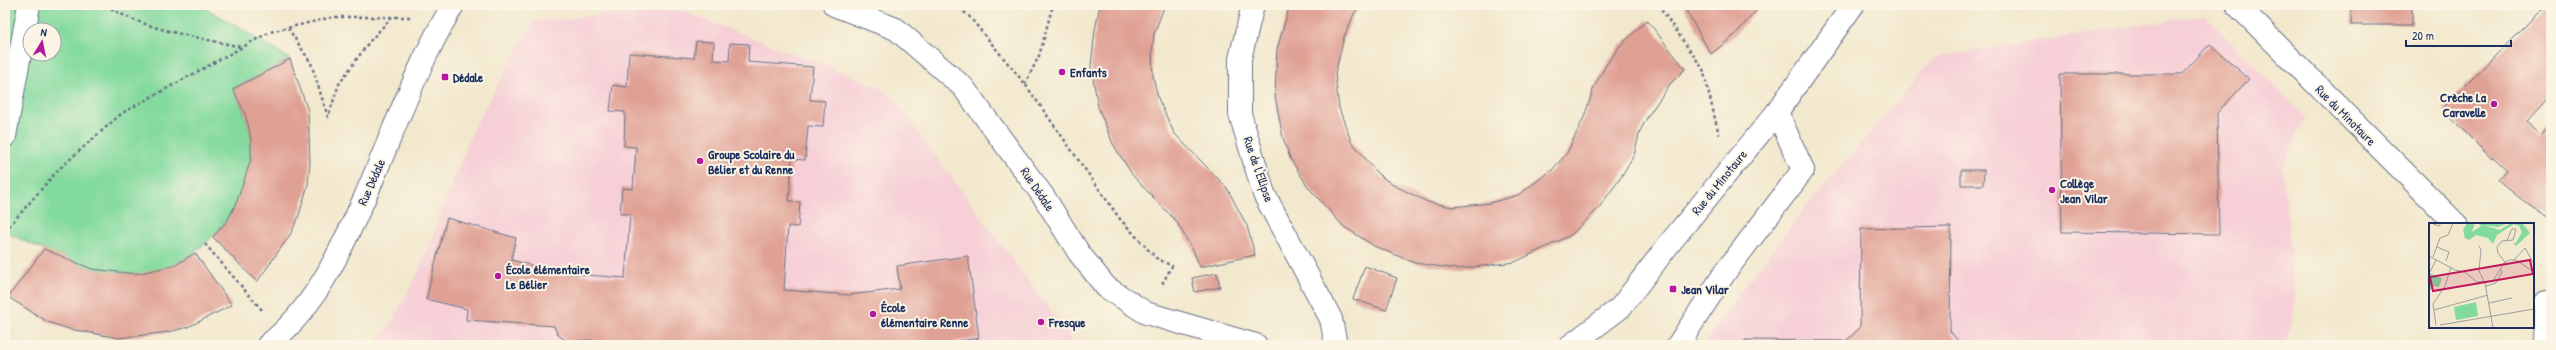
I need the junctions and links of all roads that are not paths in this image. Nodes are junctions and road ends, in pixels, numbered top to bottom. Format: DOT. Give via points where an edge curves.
graph roads {
  1 [pos="29,5"];
  2 [pos="834,5"];
  3 [pos="1253,5"];
  4 [pos="1853,5"];
  5 [pos="2237,5"];
  6 [pos="450,11"];
  7 [pos="1777,112"];
  8 [pos="5,136"];
  9 [pos="2455,223"];
  10 [pos="2543,301"];
  11 [pos="276,339"];
  12 [pos="1256,345"];
  13 [pos="1336,345"];
  14 [pos="1571,345"];
  15 [pos="1678,345"];
  16 [pos="2545,345"];
  1 -- 8 [label="street"];
  2 -- 12 [label="street, Rue Dédale" via="896,29 963,86 1044,197 1079,253 1106,287 1146,313"];
  3 -- 13 [label="street, Rue de l'Ellipse" via="1240,59 1240,114 1264,194 1331,319"];
  4 -- 7 [label="street, Rue du Minotaure"];
  5 -- 9 [label="street, Rue du Minotaure"];
  6 -- 11 [label="street, Rue Dédale" via="399,117 341,250 322,286"];
  7 -- 14 [label="street, Rue du Minotaure" via="1620,308"];
  7 -- 15 [label="street" via="1803,170 1726,271"];
  10 -- 16 [label="street"];
}
